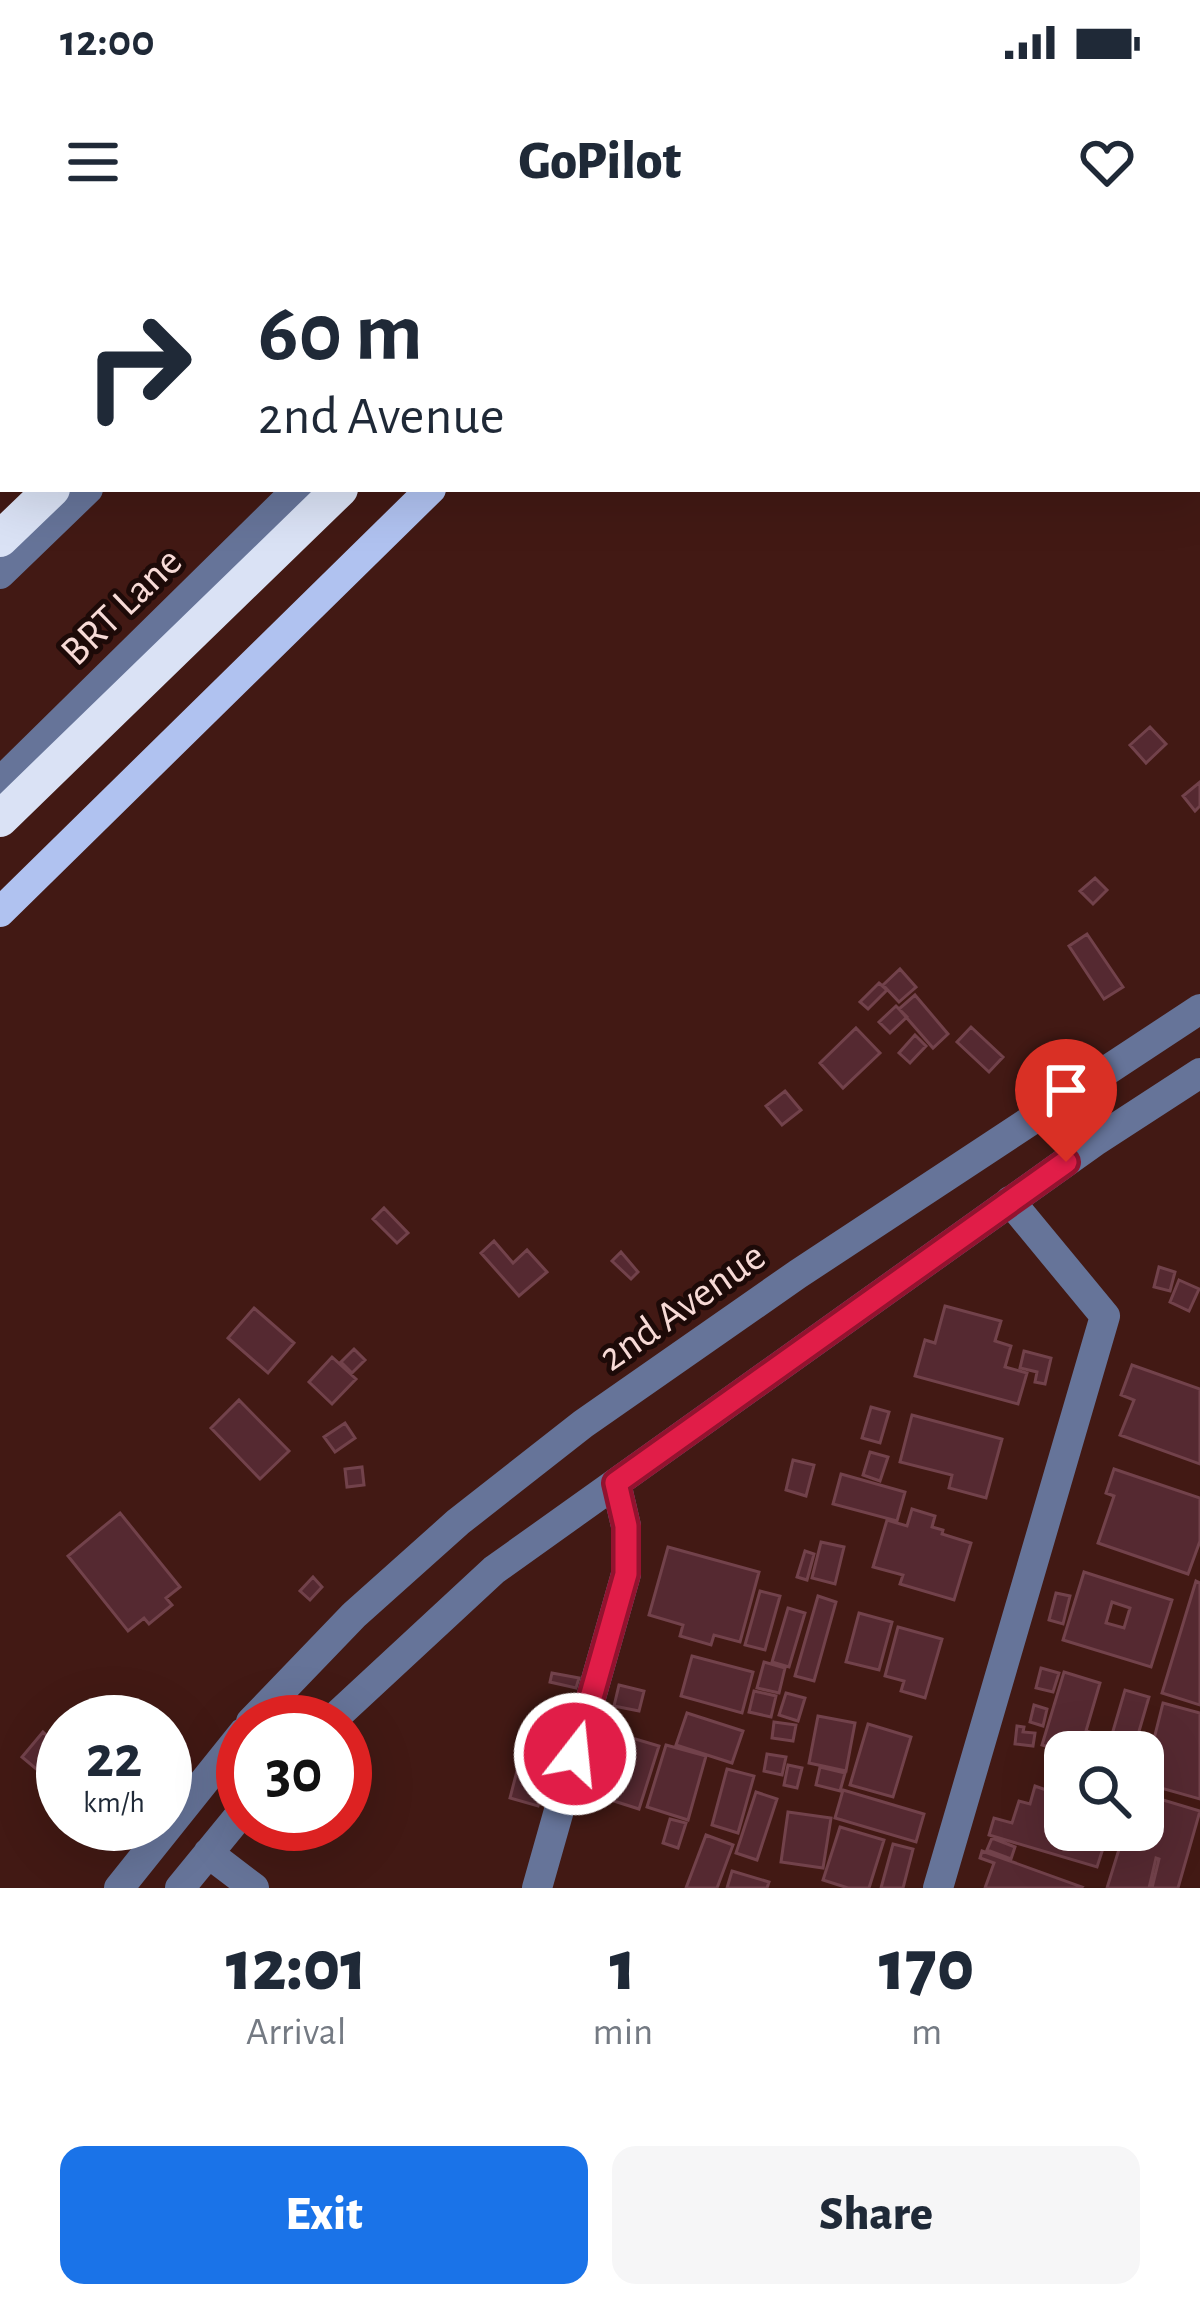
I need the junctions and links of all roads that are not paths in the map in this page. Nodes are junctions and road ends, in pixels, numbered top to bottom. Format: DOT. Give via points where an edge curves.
graph roads {
  1 [pos="49,492"];
  2 [pos="85,492"];
  3 [pos="295,492"];
  4 [pos="337,492"];
  5 [pos="428,492"];
  6 [pos="0,539"];
  7 [pos="0,574"];
  8 [pos="0,782"];
  9 [pos="0,819"];
  10 [pos="0,912"];
  11 [pos="1200,1009"];
  12 [pos="1200,1072"];
  13 [pos="1010,1201"];
  14 [pos="616,1483"];
  15 [pos="277,1695"];
  16 [pos="359,1695"];
  17 [pos="216,1766"];
  18 [pos="216,1843"];
  19 [pos="208,1853"];
  20 [pos="118,1888"];
  21 [pos="180,1888"];
  22 [pos="254,1888"];
  23 [pos="537,1888"];
  24 [pos="938,1888"];
  1 -- 6 [label="highway"];
  2 -- 7 [label="street"];
  3 -- 8 [label="street, BRT Lane"];
  4 -- 9 [label="highway"];
  5 -- 10 [label="main road"];
  11 -- 15 [label="street, 2nd Avenue" via="583,1424 458,1522"];
  12 -- 13 [label="street"];
  13 -- 14 [label="street"];
  13 -- 24 [label="street" via="1106,1316"];
  14 -- 16 [label="street" via="494,1570"];
  14 -- 23 [label="street" via="626,1574"];
  17 -- 20 [label="street"];
  18 -- 19 [label="street"];
  19 -- 21 [label="street"];
  19 -- 22 [label="street"];
}
